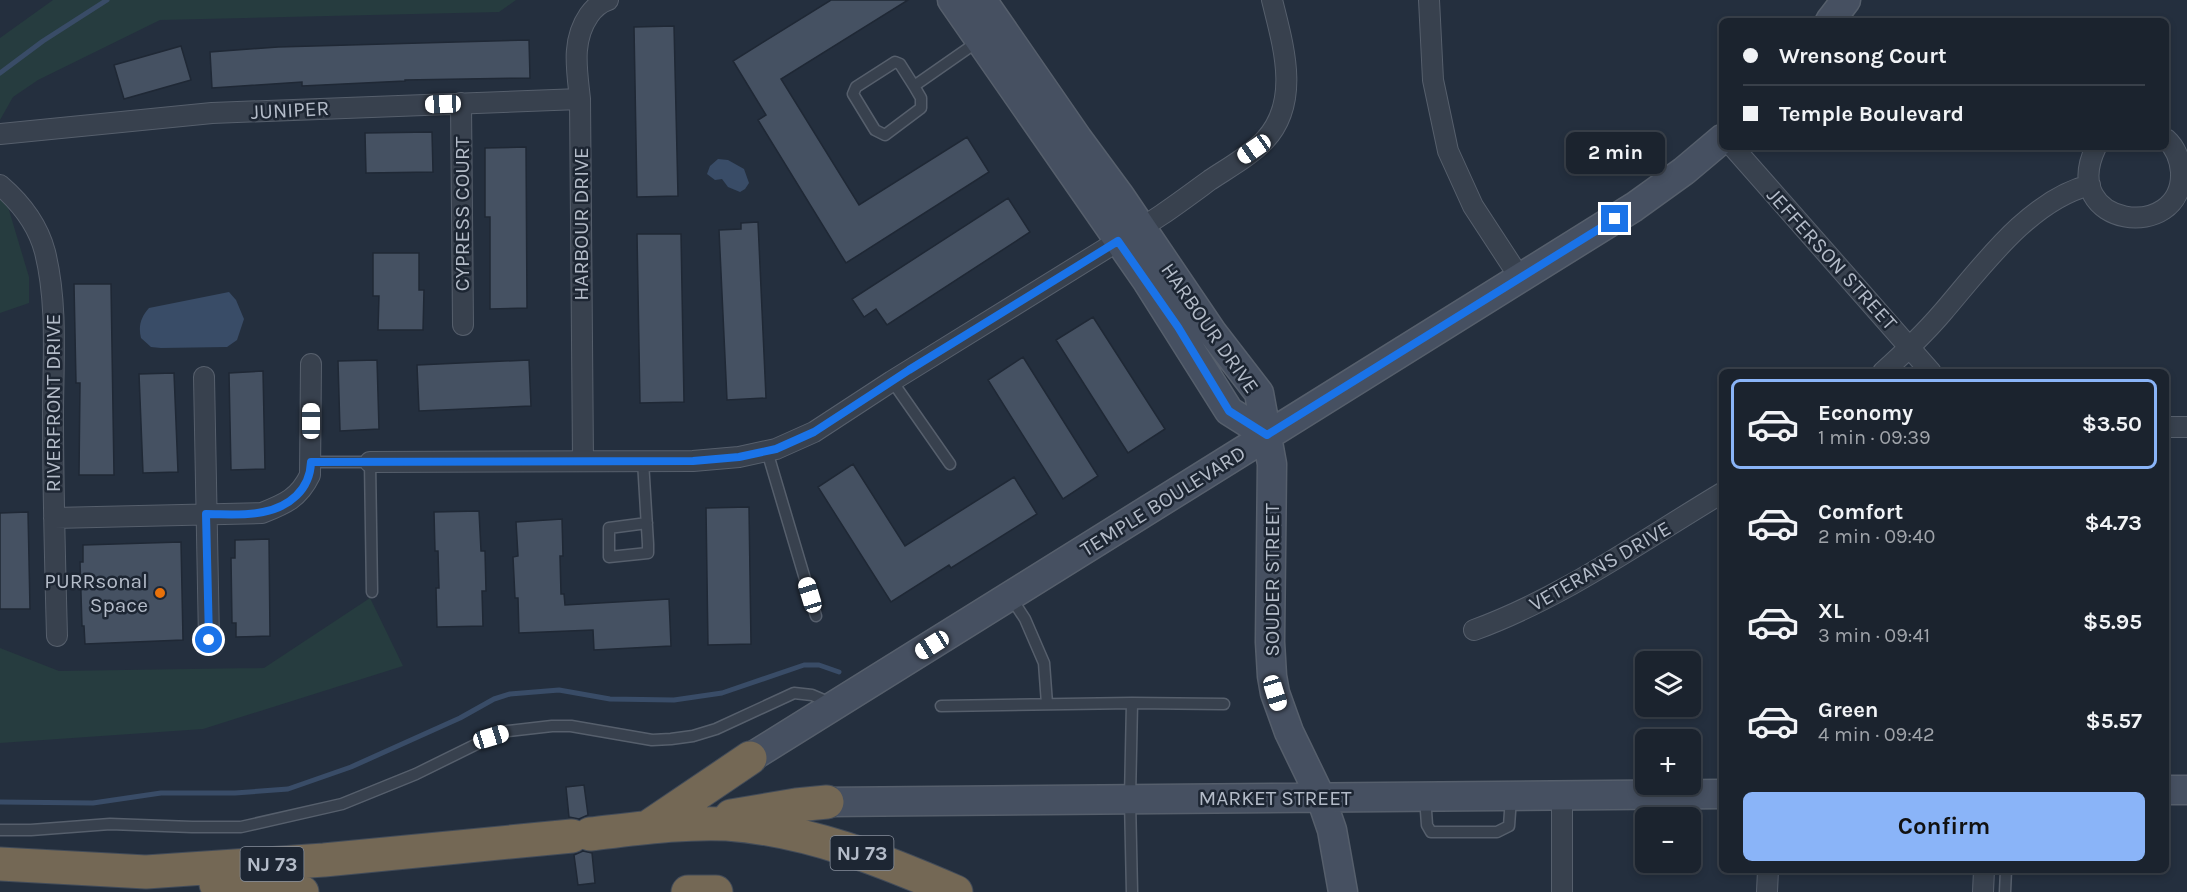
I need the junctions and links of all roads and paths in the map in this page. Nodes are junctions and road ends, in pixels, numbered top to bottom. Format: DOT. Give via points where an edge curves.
graph roads {
  1 [pos="608,0"];
  2 [pos="952,0"];
  3 [pos="982,0"];
  4 [pos="1272,0"];
  5 [pos="1429,0"];
  6 [pos="1846,0"];
  7 [pos="1832,18"];
  8 [pos="990,33"];
  9 [pos="914,86"];
  10 [pos="580,99"];
  11 [pos="461,103"];
  12 [pos="0,134"];
  13 [pos="1719,142"];
  14 [pos="2169,142"];
  15 [pos="1736,150"];
  16 [pos="2095,150"];
  17 [pos="0,185"];
  18 [pos="2090,185"];
  19 [pos="1130,235"];
  20 [pos="1520,278"];
  21 [pos="463,325"];
  22 [pos="1910,347"];
  23 [pos="310,364"];
  24 [pos="1886,369"];
  25 [pos="1928,369"];
  26 [pos="204,377"];
  27 [pos="892,381"];
  28 [pos="2169,427"];
  29 [pos="2187,427"];
  30 [pos="1267,435"];
  31 [pos="768,451"];
  32 [pos="583,461"];
  33 [pos="643,461"];
  34 [pos="311,462"];
  35 [pos="370,462"];
  36 [pos="950,464"];
  37 [pos="1719,495"];
  38 [pos="206,514"];
  39 [pos="54,518"];
  40 [pos="647,523"];
  41 [pos="372,592"];
  42 [pos="1010,596"];
  43 [pos="816,616"];
  44 [pos="1474,630"];
  45 [pos="57,636"];
  46 [pos="209,640"];
  47 [pos="1132,703"];
  48 [pos="1047,704"];
  49 [pos="1224,704"];
  50 [pos="836,705"];
  51 [pos="941,706"];
  52 [pos="750,758"];
  53 [pos="2169,790"];
  54 [pos="2187,790"];
  55 [pos="1719,794"];
  56 [pos="1562,795"];
  57 [pos="1321,798"];
  58 [pos="1130,799"];
  59 [pos="827,802"];
  60 [pos="697,824"];
  61 [pos="648,827"];
  62 [pos="0,830"];
  63 [pos="0,864"];
  64 [pos="146,872"];
  65 [pos="1768,873"];
  66 [pos="1984,873"];
  67 [pos="2006,873"];
  68 [pos="302,892"];
  69 [pos="688,892"];
  70 [pos="716,892"];
  71 [pos="956,892"];
  72 [pos="1132,892"];
  73 [pos="1343,892"];
  74 [pos="1562,892"];
  75 [pos="1767,892"];
  76 [pos="1983,892"];
  77 [pos="2005,892"];
  1 -- 10 [label="street, HARBOUR DRIVE" via="594,9 580,31 576,56"];
  2 -- 8 [label="street, HARBOUR DRIVE"];
  3 -- 8 [label="street, HARBOUR DRIVE"];
  4 -- 19 [label="street" via="1287,71 1285,101 1274,129 1254,149"];
  5 -- 20 [label="street" via="1433,80 1448,151 1473,206"];
  6 -- 7 [label="street"];
  8 -- 9 [label="lane"];
  8 -- 19 [label="street, HARBOUR DRIVE"];
  9 -- 9 [label="lane" via="895,62 856,87 853,94 876,130 885,135 921,108 921,98"];
  10 -- 11 [label="street, JUNIPER"];
  10 -- 32 [label="street, HARBOUR DRIVE"];
  11 -- 12 [label="street, JUNIPER" via="212,112"];
  11 -- 21 [label="street, CYPRESS COURT"];
  13 -- 20 [label="street, TEMPLE BOULEVARD" via="1634,207"];
  14 -- 18 [label="street" via="2179,160 2181,175 2175,195 2157,213 2122,217 2098,201"];
  15 -- 22 [label="street, JEFFERSON STREET"];
  16 -- 18 [label="street" via="2089,168"];
  17 -- 39 [label="street, RIVERFRONT DRIVE" via="24,209 36,229 49,274 53,321"];
  18 -- 22 [label="street" via="2061,195 2020,227"];
  19 -- 27 [label="street"];
  19 -- 30 [label="street, HARBOUR DRIVE" via="1201,339 1229,411"];
  20 -- 30 [label="street, TEMPLE BOULEVARD"];
  22 -- 24 [label="street"];
  22 -- 25 [label="street, JEFFERSON STREET"];
  23 -- 34 [label="street"];
  26 -- 38 [label="street"];
  27 -- 31 [label="street" via="814,432"];
  27 -- 36 [label="lane"];
  28 -- 29 [label="street"];
  30 -- 42 [label="street, TEMPLE BOULEVARD"];
  30 -- 57 [label="street, SOUDER STREET" via="1272,464 1272,676 1289,732"];
  31 -- 33 [label="street" via="693,461"];
  31 -- 43 [label="lane"];
  32 -- 33 [label="street"];
  32 -- 35 [label="street"];
  33 -- 40 [label="lane"];
  34 -- 35 [label="lane"];
  34 -- 38 [label="street" via="303,489 277,507 262,513"];
  35 -- 41 [label="lane"];
  37 -- 44 [label="street, VETERANS DRIVE" via="1557,594"];
  38 -- 39 [label="street"];
  38 -- 46 [label="street"];
  39 -- 45 [label="street, RIVERFRONT DRIVE"];
  40 -- 40 [label="lane" via="648,553 609,557 609,528"];
  42 -- 48 [label="lane" via="1044,663"];
  42 -- 50 [label="street, TEMPLE BOULEVARD"];
  47 -- 48 [label="lane"];
  47 -- 49 [label="lane"];
  47 -- 58 [label="lane"];
  48 -- 51 [label="lane"];
  50 -- 52 [label="street, TEMPLE BOULEVARD"];
  50 -- 62 [label="lane" via="812,695 794,693 716,729 670,739 652,740 571,726 508,731 342,804 241,827 110,824"];
  52 -- 61 [label="highway"];
  53 -- 54 [label="street"];
  55 -- 56 [label="street, MARKET STREET"];
  56 -- 57 [label="street, MARKET STREET"];
  56 -- 74 [label="street"];
  57 -- 58 [label="street, MARKET STREET"];
  57 -- 73 [label="street, SOUDER STREET" via="1337,852"];
  58 -- 59 [label="street, MARKET STREET"];
  58 -- 72 [label="lane"];
  59 -- 60 [label="highway" via="765,809"];
  60 -- 61 [label="highway, NJ 73"];
  60 -- 71 [label="highway, NJ 73" via="759,828 837,844"];
  61 -- 64 [label="highway, NJ 73" via="334,860"];
  63 -- 64 [label="highway, NJ 73"];
  64 -- 68 [label="highway, NJ 73" via="206,884"];
  65 -- 75 [label="street"];
  66 -- 76 [label="street"];
  67 -- 77 [label="lane"];
  69 -- 70 [label="highway"];
}
